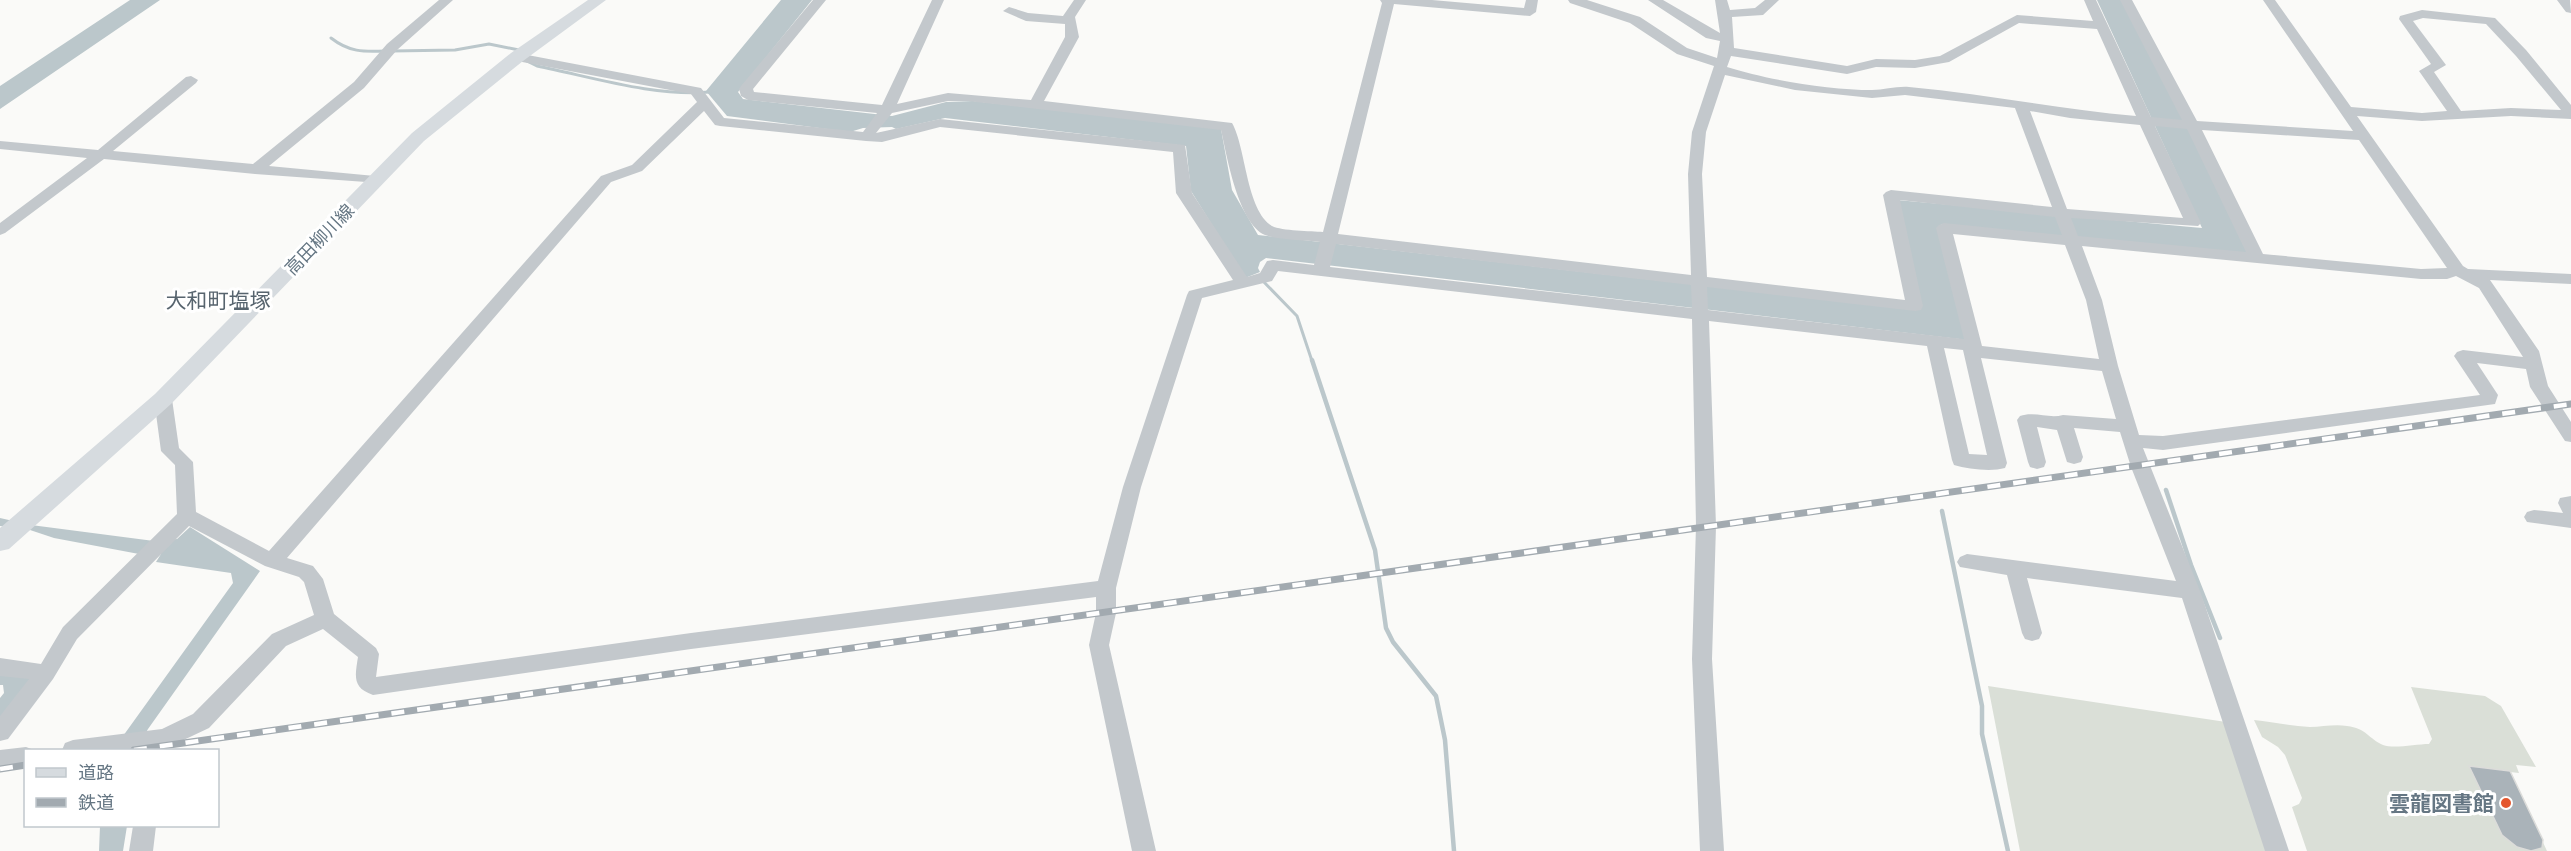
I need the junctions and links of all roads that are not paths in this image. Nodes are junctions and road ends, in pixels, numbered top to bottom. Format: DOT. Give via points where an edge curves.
graph roads {
  1 [pos="447,0"];
  2 [pos="598,0"];
  3 [pos="820,0"];
  4 [pos="938,0"];
  5 [pos="1080,0"];
  6 [pos="1388,0"];
  7 [pos="1532,0"];
  8 [pos="1574,0"];
  9 [pos="1654,0"];
  10 [pos="1773,0"];
  11 [pos="2090,0"];
  12 [pos="2126,0"];
  13 [pos="2269,0"];
  14 [pos="2563,0"];
  15 [pos="1723,7"];
  16 [pos="2571,9"];
  17 [pos="1009,11"];
  18 [pos="1070,21"];
  19 [pos="2102,26"];
  20 [pos="1724,56"];
  21 [pos="517,57"];
  22 [pos="191,80"];
  23 [pos="704,103"];
  24 [pos="1036,104"];
  25 [pos="2021,105"];
  26 [pos="887,110"];
  27 [pos="2348,111"];
  28 [pos="2571,114"];
  29 [pos="2457,115"];
  30 [pos="2145,122"];
  31 [pos="2192,125"];
  32 [pos="2364,136"];
  33 [pos="866,137"];
  34 [pos="0,146"];
  35 [pos="100,155"];
  36 [pos="255,170"];
  37 [pos="375,180"];
  38 [pos="2062,213"];
  39 [pos="0,230"];
  40 [pos="1330,238"];
  41 [pos="2072,240"];
  42 [pos="2257,258"];
  43 [pos="1322,270"];
  44 [pos="2460,272"];
  45 [pos="2571,279"];
  46 [pos="1699,281"];
  47 [pos="1242,282"];
  48 [pos="1700,313"];
  49 [pos="1934,341"];
  50 [pos="1971,348"];
  51 [pos="2534,364"];
  52 [pos="2109,366"];
  53 [pos="163,399"];
  54 [pos="2064,424"];
  55 [pos="2129,434"];
  56 [pos="2571,436"];
  57 [pos="2074,457"];
  58 [pos="2037,462"];
  59 [pos="2571,503"];
  60 [pos="2571,510"];
  61 [pos="188,516"];
  62 [pos="2534,517"];
  63 [pos="2571,521"];
  64 [pos="6,536"];
  65 [pos="272,561"];
  66 [pos="1967,562"];
  67 [pos="2015,568"];
  68 [pos="1106,588"];
  69 [pos="2190,591"];
  70 [pos="325,619"];
  71 [pos="2032,633"];
  72 [pos="0,667"];
  73 [pos="46,673"];
  74 [pos="0,732"];
  75 [pos="162,744"];
  76 [pos="88,749"];
  77 [pos="24,757"];
  78 [pos="0,760"];
  79 [pos="145,827"];
  80 [pos="141,851"];
  81 [pos="1144,851"];
  82 [pos="1712,851"];
  83 [pos="2277,851"];
  1 -- 36 [label="street" via="392,47 359,85"];
  2 -- 21 [label="main road, 高田柳川線"];
  3 -- 26 [label="street" via="746,89 748,96"];
  4 -- 26 [label="street"];
  5 -- 18 [label="street"];
  6 -- 7 [label="street" via="1530,12"];
  6 -- 40 [label="street"];
  8 -- 20 [label="street" via="1635,20 1682,51"];
  9 -- 20 [label="street" via="1711,35"];
  10 -- 15 [label="street" via="1758,12"];
  11 -- 19 [label="street"];
  12 -- 31 [label="street"];
  13 -- 27 [label="street"];
  14 -- 16 [label="street"];
  15 -- 20 [label="street"];
  17 -- 18 [label="street" via="1026,17"];
  18 -- 24 [label="street" via="1072,37"];
  19 -- 20 [label="street" via="2017,19 1944,59 1915,64 1876,63 1847,70"];
  19 -- 30 [label="street"];
  20 -- 25 [label="street" via="1746,77 1795,86 1872,94 1905,91"];
  20 -- 46 [label="street" via="1699,132 1697,150"];
  21 -- 23 [label="street" via="696,91"];
  21 -- 37 [label="main road, 高田柳川線" via="418,137"];
  22 -- 35 [label="street"];
  23 -- 33 [label="street" via="720,122"];
  23 -- 65 [label="street" via="637,168 606,179"];
  24 -- 26 [label="street" via="948,97"];
  24 -- 40 [label="street" via="1227,126 1243,190 1263,227"];
  25 -- 30 [label="street"];
  25 -- 38 [label="street"];
  26 -- 33 [label="street"];
  27 -- 29 [label="street" via="2422,117"];
  27 -- 32 [label="street"];
  28 -- 29 [label="street"];
  28 -- 29 [label="street" via="2490,21 2422,14 2405,19 2439,65 2426,71"];
  30 -- 31 [label="street"];
  30 -- 38 [label="street" via="2193,223"];
  31 -- 32 [label="street"];
  31 -- 42 [label="street"];
  32 -- 44 [label="street"];
  33 -- 47 [label="street" via="882,138 940,123 1180,148 1184,193"];
  34 -- 35 [label="street"];
  35 -- 36 [label="street"];
  35 -- 39 [label="street"];
  36 -- 37 [label="street"];
  37 -- 53 [label="main road, 高田柳川線"];
  38 -- 41 [label="street"];
  38 -- 46 [label="street" via="1891,195 1915,306"];
  40 -- 43 [label="street"];
  40 -- 46 [label="street"];
  41 -- 42 [label="street"];
  41 -- 50 [label="street" via="1944,228 1974,346"];
  41 -- 52 [label="street" via="2094,300"];
  42 -- 44 [label="street" via="2421,274"];
  43 -- 47 [label="street" via="1273,265 1266,277"];
  43 -- 48 [label="street"];
  44 -- 45 [label="street"];
  44 -- 51 [label="street" via="2485,284 2530,351"];
  46 -- 48 [label="street"];
  47 -- 68 [label="street" via="1195,295 1132,487"];
  48 -- 49 [label="street"];
  48 -- 82 [label="street" via="1706,526 1702,668"];
  49 -- 50 [label="street"];
  49 -- 50 [label="street" via="1961,460 1998,463"];
  50 -- 52 [label="street"];
  51 -- 55 [label="street" via="2463,356 2489,400 2163,444"];
  51 -- 56 [label="street" via="2539,387"];
  52 -- 55 [label="street"];
  53 -- 61 [label="street" via="170,451 184,462"];
  53 -- 64 [label="main road, 高田柳川線"];
  54 -- 55 [label="street" via="2063,421"];
  54 -- 57 [label="street"];
  54 -- 58 [label="street" via="2026,420"];
  55 -- 69 [label="street"];
  59 -- 60 [label="street" via="2567,503"];
  61 -- 65 [label="street"];
  61 -- 73 [label="street" via="70,633"];
  62 -- 63 [label="street"];
  65 -- 70 [label="street" via="306,572 314,579"];
  66 -- 67 [label="street"];
  67 -- 69 [label="street"];
  67 -- 71 [label="street"];
  68 -- 70 [label="street" via="373,686 365,680 369,654"];
  68 -- 81 [label="street" via="1106,613 1099,645"];
  69 -- 83 [label="street"];
  70 -- 75 [label="street" via="279,640 201,721"];
  72 -- 73 [label="street"];
  73 -- 74 [label="street"];
  75 -- 76 [label="street"];
  77 -- 78 [label="street"];
  79 -- 80 [label="street"];
}
